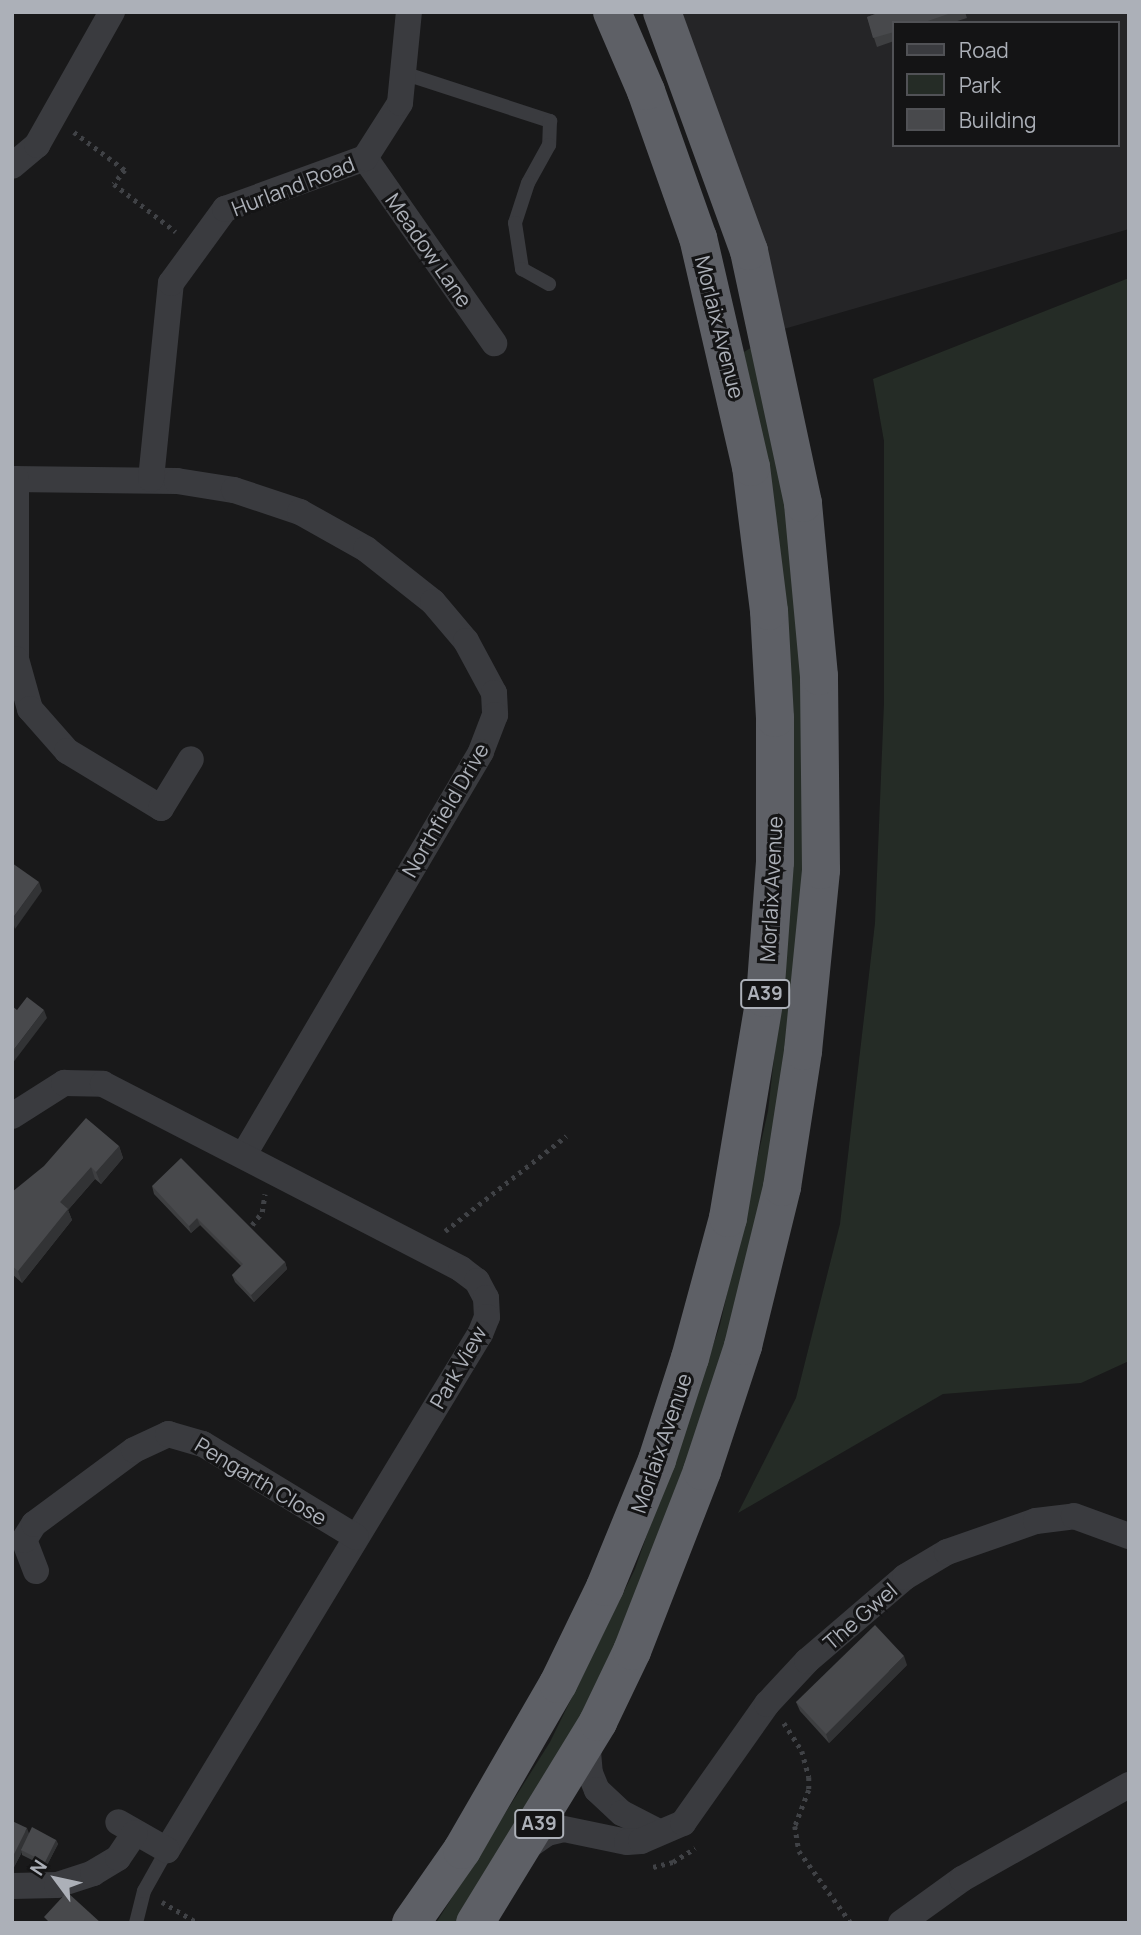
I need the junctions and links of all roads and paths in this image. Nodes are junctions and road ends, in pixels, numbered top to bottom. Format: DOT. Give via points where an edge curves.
graph roads {
  1 [pos="112,12"];
  2 [pos="410,12"];
  3 [pos="612,12"];
  4 [pos="662,12"];
  5 [pos="403,74"];
  6 [pos="54,116"];
  7 [pos="365,158"];
  8 [pos="12,166"];
  9 [pos="197,247"];
  10 [pos="549,284"];
  11 [pos="494,342"];
  12 [pos="14,479"];
  13 [pos="150,479"];
  14 [pos="191,759"];
  15 [pos="12,1116"];
  16 [pos="566,1136"];
  17 [pos="244,1155"];
  18 [pos="268,1186"];
  19 [pos="253,1225"];
  20 [pos="422,1249"];
  21 [pos="1129,1536"];
  22 [pos="356,1537"];
  23 [pos="36,1571"];
  24 [pos="765,1708"];
  25 [pos="598,1722"];
  26 [pos="1129,1785"];
  27 [pos="659,1832"];
  28 [pos="167,1850"];
  29 [pos="521,1854"];
  30 [pos="12,1886"];
  31 [pos="144,1891"];
  32 [pos="136,1923"];
  33 [pos="198,1923"];
  34 [pos="411,1923"];
  35 [pos="475,1923"];
  36 [pos="850,1923"];
  37 [pos="901,1923"];
  1 -- 6 [label="street"];
  2 -- 5 [label="street, Hurland Road"];
  3 -- 34 [label="highway, Morlaix Avenue / A39" via="646,91 698,238 753,481 768,599 775,731 775,862 765,998 727,1218 657,1460 605,1587 558,1684 462,1850"];
  4 -- 25 [label="highway, A39" via="749,251 803,503 819,676 821,870 803,1051 784,1174 743,1346 702,1471 632,1651"];
  5 -- 7 [label="street, Hurland Road" via="400,103"];
  5 -- 10 [label="lane" via="550,121 549,145 528,183 515,223 522,269"];
  6 -- 8 [label="street" via="37,145"];
  6 -- 9 [label="path" via="125,170 114,184"];
  7 -- 9 [label="street, Hurland Road" via="225,209"];
  7 -- 11 [label="street, Meadow Lane"];
  9 -- 13 [label="street, Hurland Road" via="171,283"];
  12 -- 13 [label="street, Northfield Drive"];
  12 -- 14 [label="street" via="16,659 30,709 66,751 161,808"];
  13 -- 17 [label="street, Northfield Drive" via="206,484 268,500 366,549 444,614 488,677 495,702 492,727 481,752"];
  15 -- 17 [label="street, Park View" via="56,1087 74,1080 93,1081"];
  16 -- 20 [label="path"];
  17 -- 20 [label="street, Park View"];
  18 -- 19 [label="path" via="262,1212"];
  20 -- 22 [label="street, Park View" via="477,1282 486,1298 487,1317"];
  21 -- 24 [label="street, The Gwel" via="1074,1516 1036,1521 947,1552 875,1601 807,1661"];
  22 -- 23 [label="street, Pengarth Close" via="203,1444 168,1434 134,1450 34,1524 24,1540"];
  22 -- 28 [label="street, Park View"];
  24 -- 27 [label="street, The Gwel" via="683,1823"];
  24 -- 36 [label="path" via="787,1726 806,1765 809,1790 795,1826 799,1851"];
  25 -- 27 [label="street" via="588,1752 597,1790 622,1813"];
  25 -- 29 [label="highway, A39"];
  26 -- 37 [label="street" via="962,1879"];
  27 -- 29 [label="street, The Gwel" via="627,1842 564,1829 534,1840"];
  28 -- 30 [label="street" via="126,1827 118,1858 93,1873 57,1885"];
  28 -- 31 [label="lane"];
  29 -- 35 [label="highway, A39"];
  31 -- 32 [label="lane"];
  31 -- 33 [label="path"];
}
